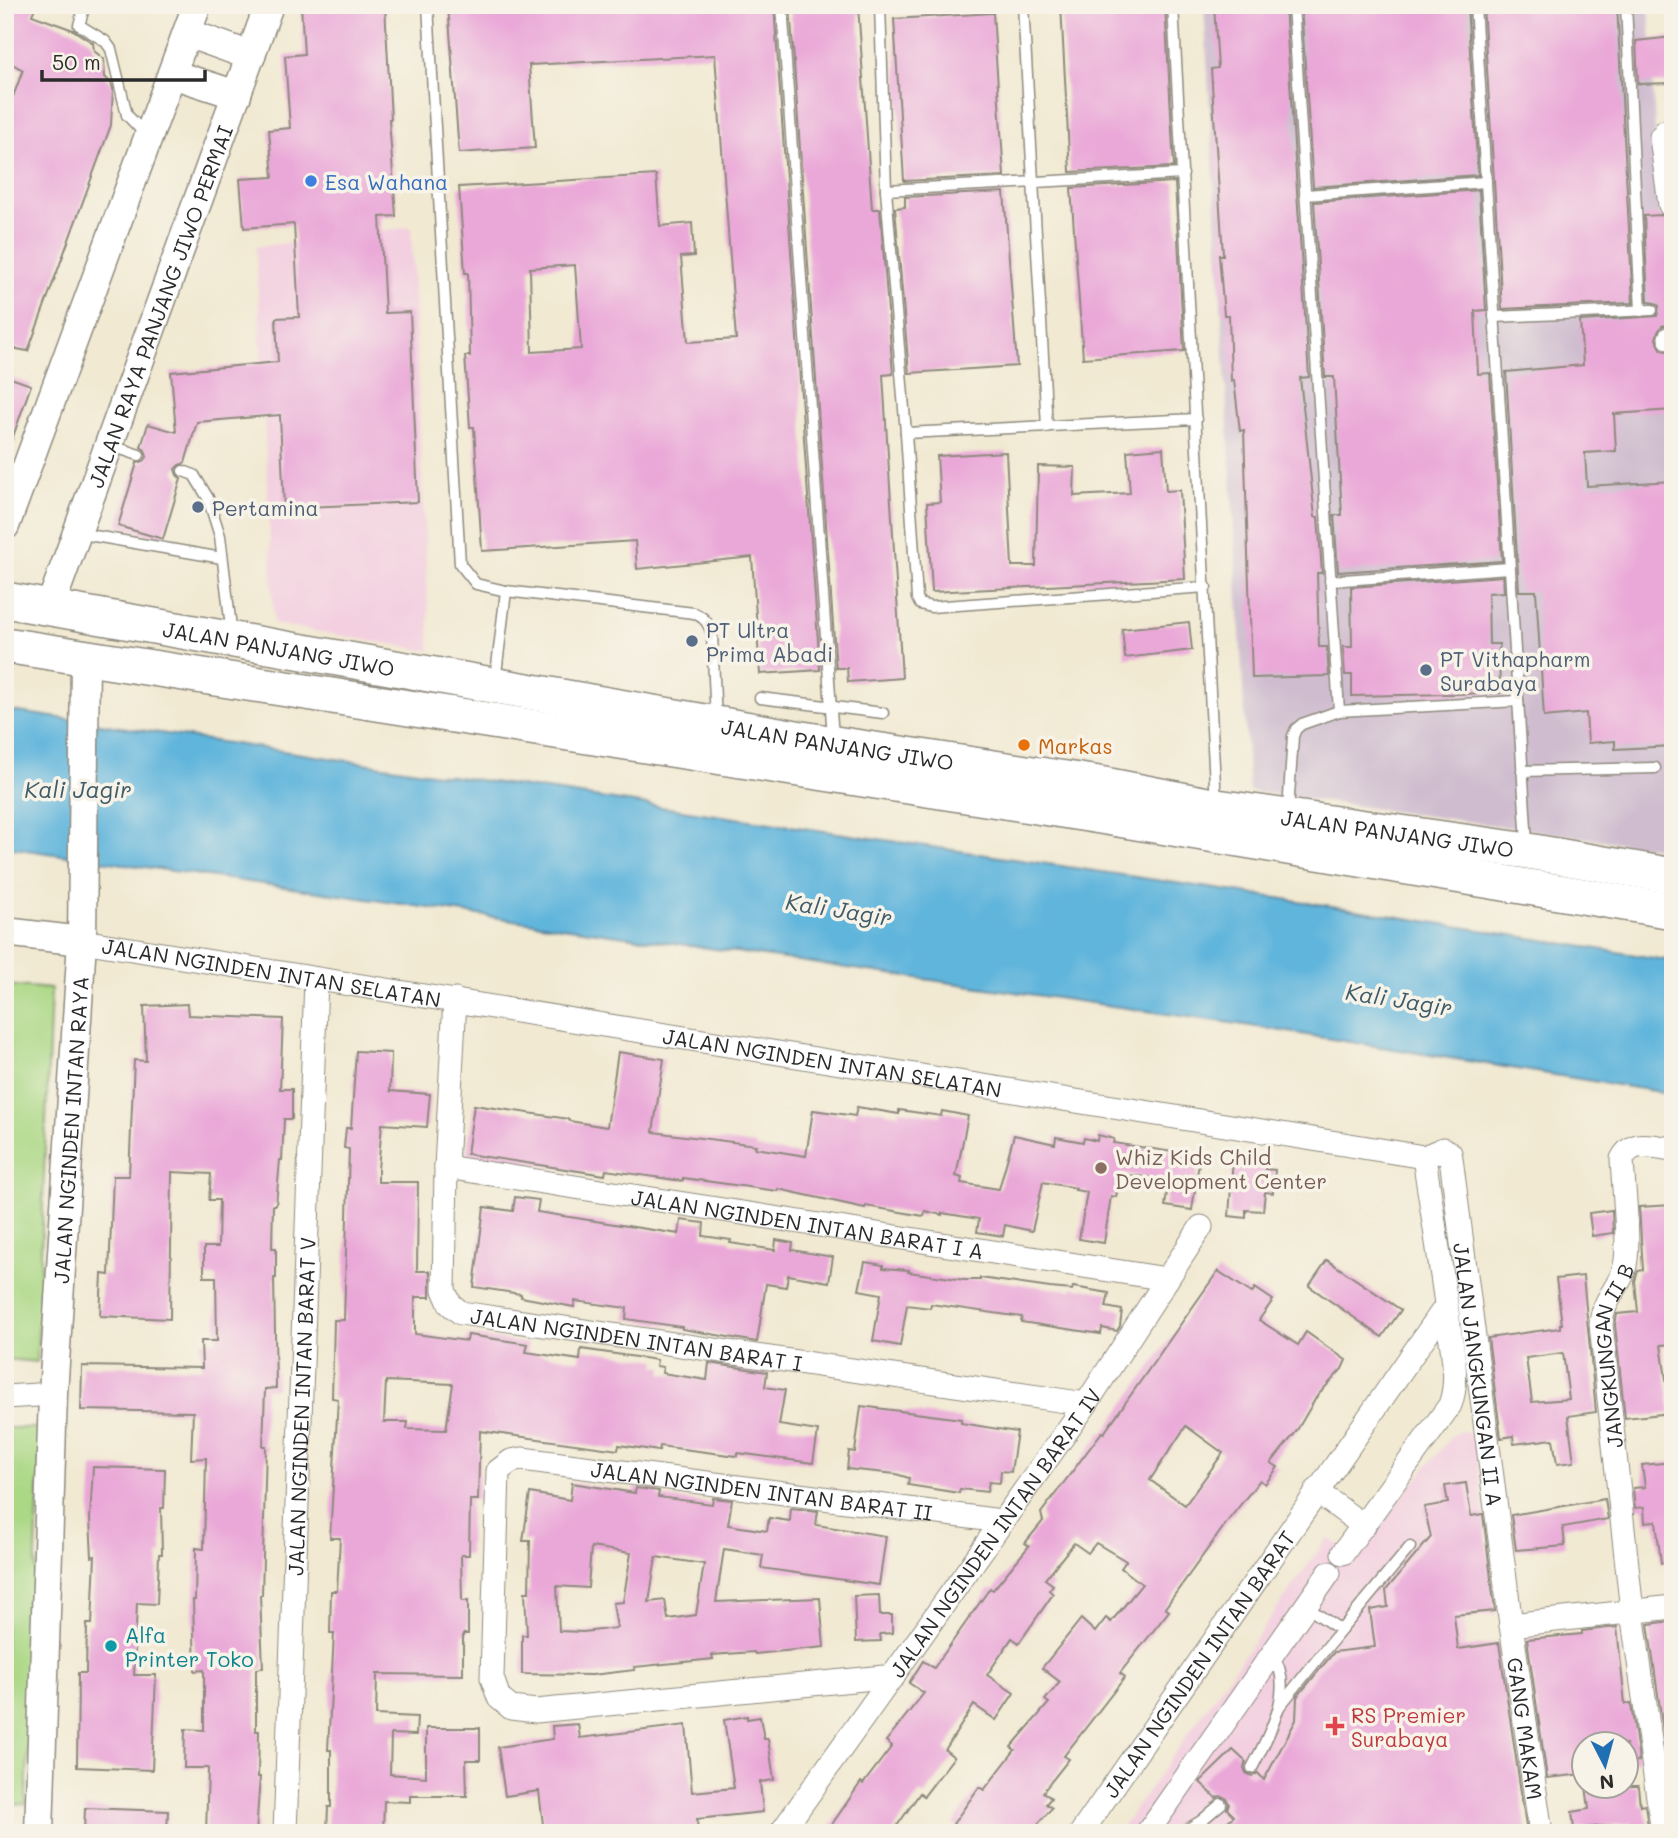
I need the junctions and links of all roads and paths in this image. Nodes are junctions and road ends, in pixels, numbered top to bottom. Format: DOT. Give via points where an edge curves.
graph roads {
  1 [pos="86,5"];
  2 [pos="197,5"];
  3 [pos="269,5"];
  4 [pos="428,5"];
  5 [pos="782,5"];
  6 [pos="880,5"];
  7 [pos="1023,5"];
  8 [pos="1173,5"];
  9 [pos="1293,5"];
  10 [pos="1475,5"];
  11 [pos="1626,5"];
  12 [pos="187,33"];
  13 [pos="251,56"];
  14 [pos="172,74"];
  15 [pos="237,95"];
  16 [pos="1673,131"];
  17 [pos="148,137"];
  18 [pos="1183,174"];
  19 [pos="1033,182"];
  20 [pos="1486,182"];
  21 [pos="886,191"];
  22 [pos="1306,195"];
  23 [pos="1670,205"];
  24 [pos="1494,317"];
  25 [pos="1196,419"];
  26 [pos="1047,427"];
  27 [pos="906,433"];
  28 [pos="109,445"];
  29 [pos="139,455"];
  30 [pos="183,471"];
  31 [pos="5,526"];
  32 [pos="77,533"];
  33 [pos="222,558"];
  34 [pos="1509,568"];
  35 [pos="1331,581"];
  36 [pos="1206,587"];
  37 [pos="506,591"];
  38 [pos="5,600"];
  39 [pos="50,607"];
  40 [pos="233,639"];
  41 [pos="5,645"];
  42 [pos="85,658"];
  43 [pos="495,685"];
  44 [pos="760,698"];
  45 [pos="1518,702"];
  46 [pos="831,706"];
  47 [pos="1339,711"];
  48 [pos="883,713"];
  49 [pos="716,724"];
  50 [pos="834,744"];
  51 [pos="1655,768"];
  52 [pos="1522,771"];
  53 [pos="1096,799"];
  54 [pos="1217,807"];
  55 [pos="1149,809"];
  56 [pos="1288,817"];
  57 [pos="1528,851"];
  58 [pos="1673,876"];
  59 [pos="1673,911"];
  60 [pos="5,932"];
  61 [pos="82,941"];
  62 [pos="316,980"];
  63 [pos="455,1000"];
  64 [pos="1673,1149"];
  65 [pos="1424,1157"];
  66 [pos="446,1167"];
  67 [pos="1200,1227"];
  68 [pos="1167,1279"];
  69 [pos="1446,1306"];
  70 [pos="53,1394"];
  71 [pos="5,1397"];
  72 [pos="1086,1404"];
  73 [pos="1316,1491"];
  74 [pos="1001,1521"];
  75 [pos="1364,1526"];
  76 [pos="1409,1547"];
  77 [pos="1343,1553"];
  78 [pos="1329,1573"];
  79 [pos="1305,1606"];
  80 [pos="1673,1606"];
  81 [pos="1632,1612"];
  82 [pos="1511,1625"];
  83 [pos="1341,1630"];
  84 [pos="1272,1654"];
  85 [pos="894,1676"];
  86 [pos="1279,1707"];
  87 [pos="1252,1768"];
  88 [pos="1221,1804"];
  89 [pos="39,1833"];
  90 [pos="285,1833"];
  91 [pos="780,1833"];
  92 [pos="1081,1833"];
  93 [pos="1147,1833"];
  94 [pos="1181,1833"];
  95 [pos="1541,1833"];
  96 [pos="1663,1833"];
  1 -- 17 [label="lane" via="79,25 111,49 127,115"];
  2 -- 12 [label="street"];
  3 -- 13 [label="street, JALAN RAYA PANJANG JIWO PERMAI"];
  4 -- 37 [label="lane" via="460,564 477,584"];
  5 -- 46 [label="lane"];
  6 -- 21 [label="lane"];
  7 -- 19 [label="lane"];
  8 -- 18 [label="lane"];
  9 -- 22 [label="lane"];
  10 -- 20 [label="lane"];
  11 -- 24 [label="lane" via="1647,310"];
  12 -- 13 [label="street"];
  12 -- 14 [label="street"];
  13 -- 15 [label="street, JALAN RAYA PANJANG JIWO PERMAI"];
  14 -- 15 [label="street"];
  14 -- 17 [label="street"];
  15 -- 28 [label="street, JALAN RAYA PANJANG JIWO PERMAI"];
  16 -- 23 [label="street" via="1661,137"];
  17 -- 31 [label="street"];
  18 -- 19 [label="lane"];
  18 -- 25 [label="lane"];
  19 -- 21 [label="lane"];
  19 -- 26 [label="lane"];
  20 -- 22 [label="lane"];
  20 -- 24 [label="lane"];
  21 -- 27 [label="lane"];
  22 -- 35 [label="lane"];
  24 -- 34 [label="lane"];
  25 -- 26 [label="lane"];
  25 -- 36 [label="lane"];
  26 -- 27 [label="lane"];
  27 -- 36 [label="lane" via="917,598 924,606"];
  28 -- 29 [label="lane"];
  28 -- 32 [label="street, JALAN RAYA PANJANG JIWO PERMAI"];
  30 -- 33 [label="lane" via="194,475 208,498"];
  32 -- 33 [label="lane"];
  32 -- 39 [label="street, JALAN RAYA PANJANG JIWO PERMAI"];
  33 -- 40 [label="lane"];
  34 -- 35 [label="lane"];
  34 -- 45 [label="lane"];
  35 -- 47 [label="lane"];
  36 -- 54 [label="lane"];
  37 -- 43 [label="lane"];
  37 -- 49 [label="lane" via="702,617 712,635"];
  38 -- 39 [label="main road, JALAN PANJANG JIWO"];
  39 -- 40 [label="main road, JALAN PANJANG JIWO"];
  40 -- 43 [label="main road, JALAN PANJANG JIWO"];
  41 -- 42 [label="main road, JALAN PANJANG JIWO"];
  42 -- 53 [label="main road, JALAN PANJANG JIWO"];
  42 -- 61 [label="street, JALAN NGINDEN INTAN RAYA"];
  43 -- 49 [label="main road, JALAN PANJANG JIWO"];
  44 -- 46 [label="lane"];
  45 -- 47 [label="lane"];
  45 -- 52 [label="lane"];
  46 -- 48 [label="lane"];
  46 -- 50 [label="lane"];
  47 -- 56 [label="lane" via="1296,729"];
  49 -- 50 [label="main road, JALAN PANJANG JIWO"];
  50 -- 53 [label="main road, JALAN PANJANG JIWO"];
  51 -- 52 [label="lane"];
  52 -- 57 [label="lane"];
  53 -- 55 [label="main road, JALAN PANJANG JIWO"];
  54 -- 55 [label="main road, JALAN PANJANG JIWO"];
  54 -- 56 [label="main road, JALAN PANJANG JIWO"];
  55 -- 59 [label="main road, JALAN PANJANG JIWO"];
  56 -- 57 [label="main road, JALAN PANJANG JIWO"];
  57 -- 58 [label="main road, JALAN PANJANG JIWO"];
  60 -- 61 [label="street, JALAN NGINDEN INTAN SELATAN"];
  61 -- 62 [label="street, JALAN NGINDEN INTAN SELATAN"];
  61 -- 70 [label="street, JALAN NGINDEN INTAN RAYA"];
  62 -- 63 [label="street, JALAN NGINDEN INTAN SELATAN"];
  62 -- 90 [label="street, JALAN NGINDEN INTAN BARAT V"];
  63 -- 65 [label="street, JALAN NGINDEN INTAN SELATAN"];
  63 -- 66 [label="street, JALAN NGINDEN INTAN BARAT I"];
  64 -- 81 [label="street, JANGKUNGAN II B" via="1633,1146 1622,1159 1626,1257 1602,1311"];
  65 -- 69 [label="street"];
  65 -- 82 [label="street, JALAN JANGKUNGAN II A" via="1443,1149 1451,1157"];
  66 -- 68 [label="street, JALAN NGINDEN INTAN BARAT I A"];
  66 -- 72 [label="street, JALAN NGINDEN INTAN BARAT I" via="444,1290 461,1313"];
  67 -- 68 [label="street, JALAN NGINDEN INTAN BARAT IV"];
  68 -- 72 [label="street, JALAN NGINDEN INTAN BARAT IV"];
  69 -- 73 [label="street, JALAN NGINDEN INTAN BARAT"];
  69 -- 75 [label="street" via="1455,1373 1450,1405"];
  70 -- 71 [label="street"];
  70 -- 89 [label="street, JALAN NGINDEN INTAN RAYA"];
  72 -- 74 [label="street, JALAN NGINDEN INTAN BARAT IV"];
  73 -- 75 [label="street"];
  73 -- 92 [label="street, JALAN NGINDEN INTAN BARAT"];
  74 -- 85 [label="street, JALAN NGINDEN INTAN BARAT IV"];
  74 -- 85 [label="street, JALAN NGINDEN INTAN BARAT II" via="522,1459 502,1465 496,1474 492,1678 499,1698 511,1708 536,1712"];
  75 -- 77 [label="street"];
  76 -- 83 [label="lane"];
  78 -- 79 [label="street"];
  79 -- 83 [label="lane"];
  79 -- 84 [label="street"];
  80 -- 81 [label="street"];
  81 -- 82 [label="street"];
  81 -- 96 [label="street"];
  82 -- 95 [label="street, GANG MAKAM"];
  83 -- 86 [label="lane"];
  84 -- 86 [label="lane" via="1281,1671"];
  84 -- 93 [label="street"];
  85 -- 91 [label="street, JALAN NGINDEN INTAN BARAT IV"];
  86 -- 87 [label="lane"];
  88 -- 94 [label="lane"];
}
